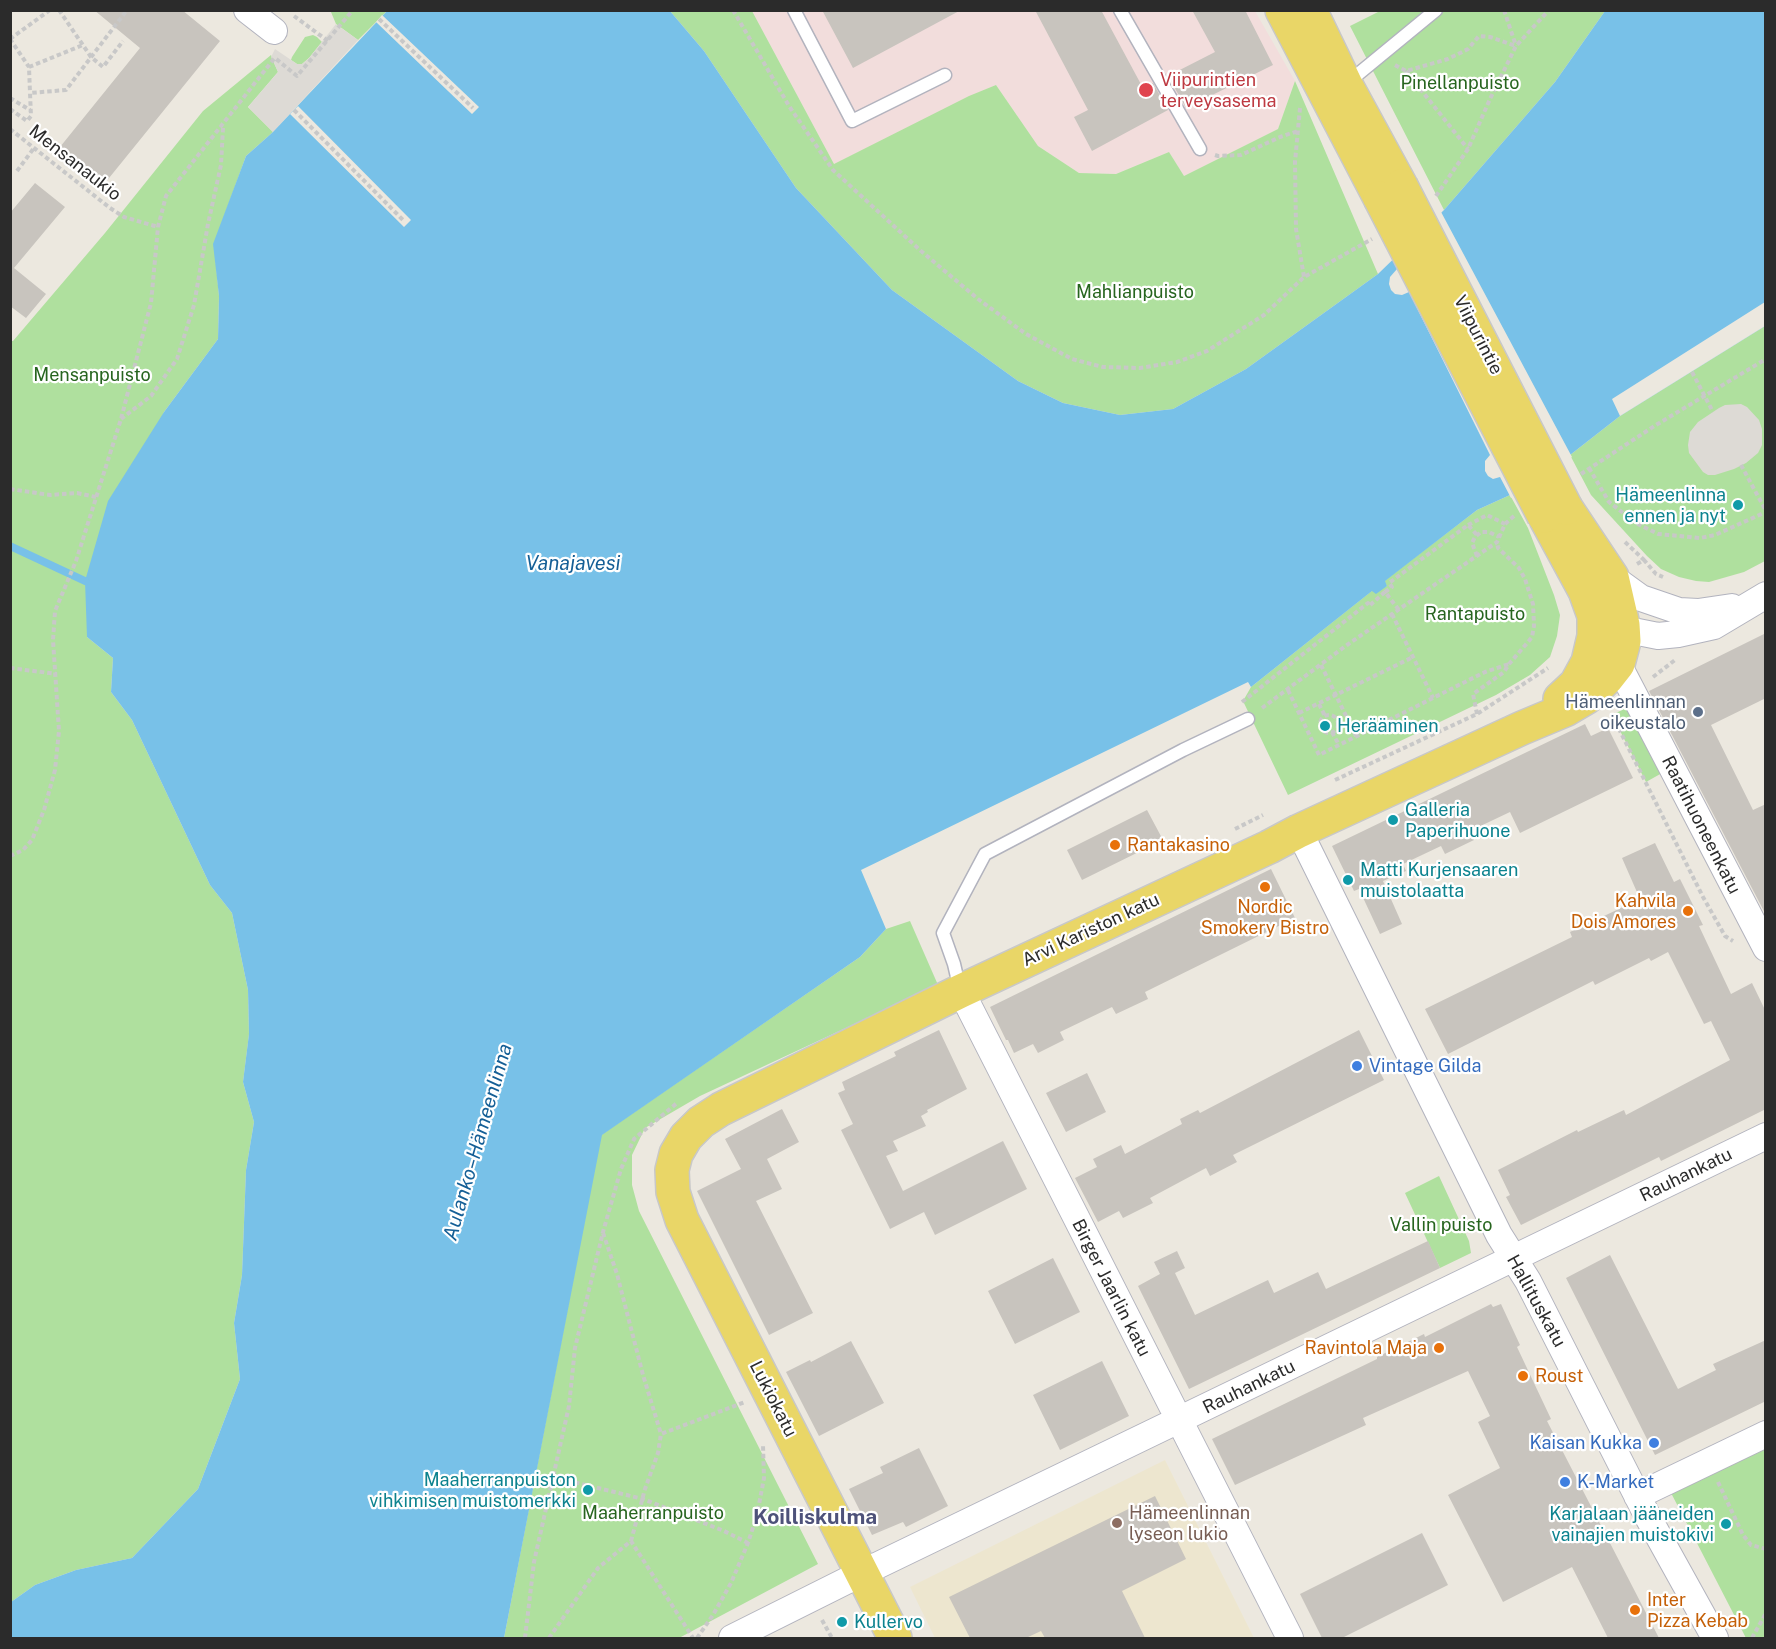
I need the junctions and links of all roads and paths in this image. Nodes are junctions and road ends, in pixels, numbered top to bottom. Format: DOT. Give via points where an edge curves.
graph roads {
  1 [pos="50,10"];
  2 [pos="59,10"];
  3 [pos="127,10"];
  4 [pos="248,10"];
  5 [pos="353,10"];
  6 [pos="733,10"];
  7 [pos="794,10"];
  8 [pos="1120,10"];
  9 [pos="1282,10"];
  10 [pos="1310,10"];
  11 [pos="1436,10"];
  12 [pos="1504,10"];
  13 [pos="1549,10"];
  14 [pos="379,19"];
  15 [pos="280,21"];
  16 [pos="11,39"];
  17 [pos="123,41"];
  18 [pos="328,41"];
  19 [pos="82,45"];
  20 [pos="1516,46"];
  21 [pos="91,57"];
  22 [pos="1382,57"];
  23 [pos="29,67"];
  24 [pos="1406,71"];
  25 [pos="945,75"];
  26 [pos="30,93"];
  27 [pos="1325,93"];
  28 [pos="10,98"];
  29 [pos="473,108"];
  30 [pos="10,109"];
  31 [pos="30,110"];
  32 [pos="294,110"];
  33 [pos="223,125"];
  34 [pos="10,129"];
  35 [pos="1298,131"];
  36 [pos="34,148"];
  37 [pos="1200,148"];
  38 [pos="1468,149"];
  39 [pos="17,171"];
  40 [pos="1434,200"];
  41 [pos="404,221"];
  42 [pos="158,227"];
  43 [pos="1378,236"];
  44 [pos="1304,277"];
  45 [pos="1766,359"];
  46 [pos="1692,372"];
  47 [pos="1705,397"];
  48 [pos="1713,412"];
  49 [pos="121,419"];
  50 [pos="1741,465"];
  51 [pos="1589,468"];
  52 [pos="1581,474"];
  53 [pos="10,489"];
  54 [pos="96,497"];
  55 [pos="1766,511"];
  56 [pos="1544,513"];
  57 [pos="1505,524"];
  58 [pos="1468,525"];
  59 [pos="1478,535"];
  60 [pos="1498,540"];
  61 [pos="1477,556"];
  62 [pos="1612,577"];
  63 [pos="1385,592"];
  64 [pos="1762,597"];
  65 [pos="1667,608"];
  66 [pos="1399,610"];
  67 [pos="1392,615"];
  68 [pos="1594,616"];
  69 [pos="1623,629"];
  70 [pos="1658,636"];
  71 [pos="1685,655"];
  72 [pos="1413,657"];
  73 [pos="1603,663"];
  74 [pos="1509,664"];
  75 [pos="1320,665"];
  76 [pos="10,668"];
  77 [pos="1549,668"];
  78 [pos="57,674"];
  79 [pos="1648,679"];
  80 [pos="1288,690"];
  81 [pos="1335,695"];
  82 [pos="1433,698"];
  83 [pos="1241,703"];
  84 [pos="1319,704"];
  85 [pos="1299,713"];
  86 [pos="1612,715"];
  87 [pos="1325,716"];
  88 [pos="1346,716"];
  89 [pos="1248,719"];
  90 [pos="1337,721"];
  91 [pos="1332,732"];
  92 [pos="1356,736"];
  93 [pos="1339,745"];
  94 [pos="1299,831"];
  95 [pos="10,856"];
  96 [pos="1753,947"];
  97 [pos="960,991"];
  98 [pos="1766,1136"];
  99 [pos="634,1139"];
  100 [pos="676,1154"];
  101 [pos="603,1232"];
  102 [pos="1514,1259"];
  103 [pos="732,1407"];
  104 [pos="1178,1421"];
  105 [pos="661,1434"];
  106 [pos="1766,1434"];
  107 [pos="763,1440"];
  108 [pos="1709,1461"];
  109 [pos="553,1477"];
  110 [pos="1637,1496"];
  111 [pos="643,1499"];
  112 [pos="631,1541"];
  113 [pos="748,1543"];
  114 [pos="1766,1549"];
  115 [pos="862,1573"];
  116 [pos="1766,1613"];
  117 [pos="821,1618"];
  118 [pos="525,1638"];
  119 [pos="549,1638"];
  120 [pos="694,1638"];
  121 [pos="732,1638"];
  122 [pos="832,1638"];
  123 [pos="895,1638"];
  124 [pos="1290,1638"];
  125 [pos="1715,1638"];
  126 [pos="1752,1638"];
  1 -- 16 [label="path"];
  2 -- 19 [label="path"];
  3 -- 21 [label="path"];
  4 -- 15 [label="street"];
  5 -- 18 [label="path"];
  6 -- 44 [label="path" via="789,106 833,170 978,299 1026,334 1072,359 1103,367 1140,368 1177,362 1207,351 1264,315"];
  7 -- 25 [label="lane" via="852,121"];
  8 -- 37 [label="lane"];
  9 -- 27 [label="main road, Viipurintie"];
  10 -- 27 [label="main road, Viipurintie"];
  11 -- 22 [label="lane"];
  12 -- 20 [label="path"];
  13 -- 20 [label="path"];
  14 -- 29 [label="path"];
  15 -- 18 [label="path"];
  16 -- 23 [label="path"];
  17 -- 21 [label="path" via="103,67"];
  18 -- 33 [label="path" via="297,76 275,58"];
  19 -- 21 [label="path"];
  19 -- 23 [label="path"];
  20 -- 24 [label="path" via="1479,36 1468,49 1448,59"];
  20 -- 38 [label="path"];
  21 -- 26 [label="path" via="66,90"];
  22 -- 24 [label="path"];
  22 -- 27 [label="lane"];
  23 -- 26 [label="path"];
  24 -- 38 [label="path"];
  26 -- 31 [label="path"];
  27 -- 35 [label="path"];
  27 -- 56 [label="main road, Viipurintie, bridge" via="1390,192"];
  28 -- 31 [label="path"];
  30 -- 31 [label="path" via="27,121"];
  32 -- 41 [label="path"];
  33 -- 42 [label="path" via="166,196"];
  33 -- 49 [label="path" via="221,165 194,305 177,360 151,396"];
  34 -- 36 [label="path, Mensanaukio"];
  35 -- 37 [label="path" via="1241,155 1218,156"];
  35 -- 44 [label="path" via="1296,229"];
  36 -- 39 [label="path"];
  36 -- 42 [label="path, Mensanaukio" via="123,217"];
  38 -- 40 [label="path"];
  42 -- 49 [label="path" via="151,303"];
  43 -- 44 [label="path"];
  45 -- 47 [label="path"];
  46 -- 47 [label="path"];
  47 -- 48 [label="path"];
  47 -- 51 [label="path"];
  49 -- 54 [label="path"];
  50 -- 55 [label="path"];
  51 -- 52 [label="path"];
  51 -- 55 [label="path" via="1610,502 1636,523 1658,534 1700,538 1715,535"];
  53 -- 54 [label="path"];
  54 -- 78 [label="path" via="55,611"];
  56 -- 57 [label="path"];
  56 -- 62 [label="main road, Viipurintie"];
  56 -- 68 [label="main road, Viipurintie"];
  57 -- 58 [label="path" via="1487,515"];
  57 -- 60 [label="path"];
  58 -- 59 [label="path"];
  58 -- 63 [label="path" via="1389,583 1392,587"];
  59 -- 60 [label="path" via="1484,531"];
  59 -- 61 [label="path" via="1472,543"];
  60 -- 61 [label="path"];
  60 -- 74 [label="path" via="1498,548 1519,568 1533,604 1532,637"];
  61 -- 66 [label="path"];
  62 -- 65 [label="street, Arvi Kariston katu" via="1641,598"];
  62 -- 69 [label="main road, Viipurintie"];
  63 -- 66 [label="path"];
  63 -- 83 [label="path"];
  64 -- 65 [label="street, Arvi Kariston katu" via="1729,608 1698,612"];
  64 -- 70 [label="street, Arvi Kariston katu" via="1714,626"];
  65 -- 69 [label="street, Arvi Kariston katu"];
  66 -- 67 [label="path"];
  67 -- 72 [label="path"];
  67 -- 75 [label="path"];
  68 -- 69 [label="street, Arvi Kariston katu"];
  68 -- 73 [label="main road, Arvi Kariston katu" via="1594,636"];
  69 -- 70 [label="street, Arvi Kariston katu"];
  69 -- 73 [label="main road, Viipurintie" via="1624,641"];
  70 -- 73 [label="street, Arvi Kariston katu"];
  71 -- 79 [label="path"];
  72 -- 81 [label="path"];
  72 -- 82 [label="path"];
  73 -- 94 [label="main road, Arvi Kariston katu" via="1522,728"];
  73 -- 96 [label="street, Raatihuoneenkatu"];
  74 -- 77 [label="path" via="1504,672 1473,693 1477,714"];
  74 -- 82 [label="path"];
  75 -- 80 [label="path"];
  75 -- 81 [label="path"];
  76 -- 78 [label="path"];
  78 -- 95 [label="path" via="59,731 55,770 32,840"];
  80 -- 85 [label="path"];
  80 -- 89 [label="path"];
  81 -- 84 [label="path"];
  81 -- 88 [label="path"];
  82 -- 92 [label="path"];
  84 -- 85 [label="path"];
  84 -- 87 [label="path"];
  85 -- 93 [label="path" via="1319,755"];
  86 -- 96 [label="path, Raatihuoneenkatu" via="1725,936"];
  87 -- 90 [label="path"];
  87 -- 91 [label="path" via="1321,727 1324,732"];
  88 -- 90 [label="path"];
  88 -- 92 [label="path"];
  89 -- 97 [label="lane, Birger Jaarlin katu" via="985,854 943,933"];
  90 -- 91 [label="path" via="1337,729"];
  91 -- 93 [label="path"];
  92 -- 93 [label="path"];
  94 -- 97 [label="main road, Arvi Kariston katu"];
  94 -- 102 [label="street, Hallituskatu"];
  97 -- 100 [label="main road, Arvi Kariston katu" via="722,1109 701,1122"];
  97 -- 104 [label="street, Birger Jaarlin katu"];
  98 -- 102 [label="street, Rauhankatu"];
  99 -- 101 [label="path"];
  100 -- 115 [label="main road, Lukiokatu" via="673,1192 682,1220"];
  101 -- 105 [label="path"];
  101 -- 109 [label="path" via="575,1348 569,1406"];
  102 -- 104 [label="street, Rauhankatu"];
  102 -- 110 [label="street, Hallituskatu"];
  103 -- 105 [label="path"];
  104 -- 115 [label="street, Rauhankatu"];
  104 -- 124 [label="street, Birger Jaarlin katu"];
  105 -- 111 [label="path"];
  106 -- 108 [label="street"];
  107 -- 113 [label="path" via="764,1478"];
  108 -- 110 [label="street"];
  108 -- 114 [label="path" via="1743,1535 1751,1545"];
  109 -- 111 [label="path"];
  109 -- 118 [label="path" via="534,1562"];
  110 -- 125 [label="street, Hallituskatu"];
  111 -- 112 [label="path"];
  111 -- 113 [label="path"];
  112 -- 119 [label="path" via="598,1568"];
  112 -- 120 [label="path"];
  113 -- 120 [label="path" via="718,1607"];
  115 -- 121 [label="street, Rauhankatu"];
  115 -- 123 [label="main road, Lukiokatu"];
  116 -- 126 [label="path"];
  117 -- 122 [label="path"];
}
